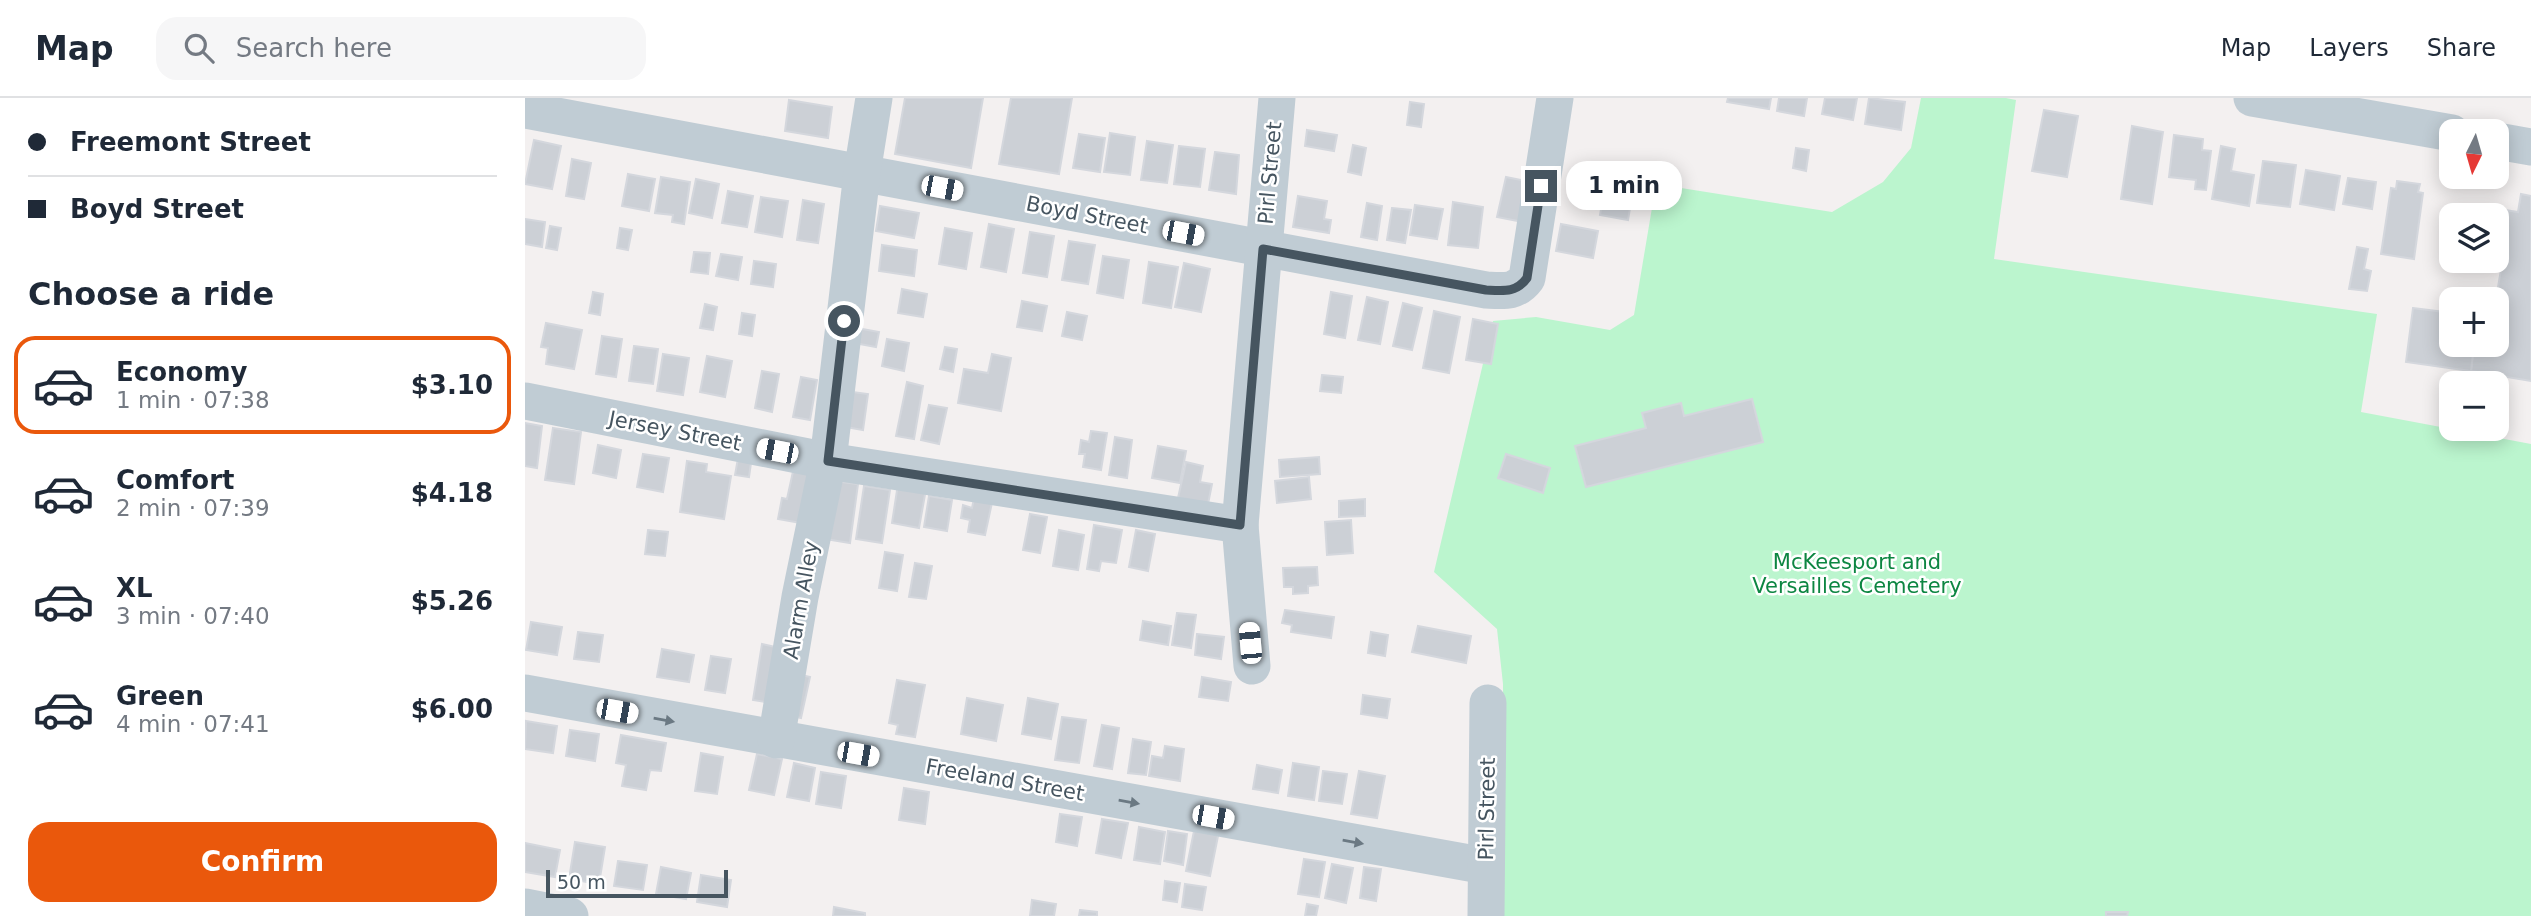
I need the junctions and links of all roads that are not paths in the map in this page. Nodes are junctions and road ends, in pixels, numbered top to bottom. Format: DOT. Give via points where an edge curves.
graph roads {
  1 [pos="874,98"];
  2 [pos="1277,98"];
  3 [pos="1555,98"];
  4 [pos="2252,98"];
  5 [pos="2384,109"];
  6 [pos="525,110"];
  7 [pos="2439,128"];
  8 [pos="2509,143"];
  9 [pos="2531,147"];
  10 [pos="862,173"];
  11 [pos="1263,249"];
  12 [pos="525,401"];
  13 [pos="828,461"];
  14 [pos="1240,525"];
  15 [pos="1252,666"];
  16 [pos="525,694"];
  17 [pos="1488,703"];
  18 [pos="776,740"];
  19 [pos="1486,866"];
  20 [pos="525,908"];
  21 [pos="570,916"];
  22 [pos="1486,916"];
  1 -- 10 [label="street, Alarm Alley"];
  2 -- 11 [label="street, Pirl Street"];
  3 -- 11 [label="street, Boyd Street" via="1527,278 1521,287 1510,292 1486,290"];
  4 -- 5 [label="street"];
  5 -- 7 [label="street"];
  6 -- 10 [label="street, Boyd Street"];
  8 -- 9 [label="street"];
  10 -- 11 [label="street, Boyd Street"];
  10 -- 13 [label="street, Alarm Alley"];
  11 -- 14 [label="street, Pirl Street"];
  12 -- 13 [label="street, Jersey Street"];
  13 -- 14 [label="street, Jersey Street"];
  13 -- 18 [label="street, Alarm Alley"];
  14 -- 15 [label="street, Pirl Street"];
  16 -- 18 [label="street, Freeland Street, one-way"];
  17 -- 19 [label="street, Pirl Street"];
  18 -- 19 [label="street, Freeland Street, one-way"];
  19 -- 22 [label="street, Pirl Street"];
  20 -- 21 [label="street"];
}
